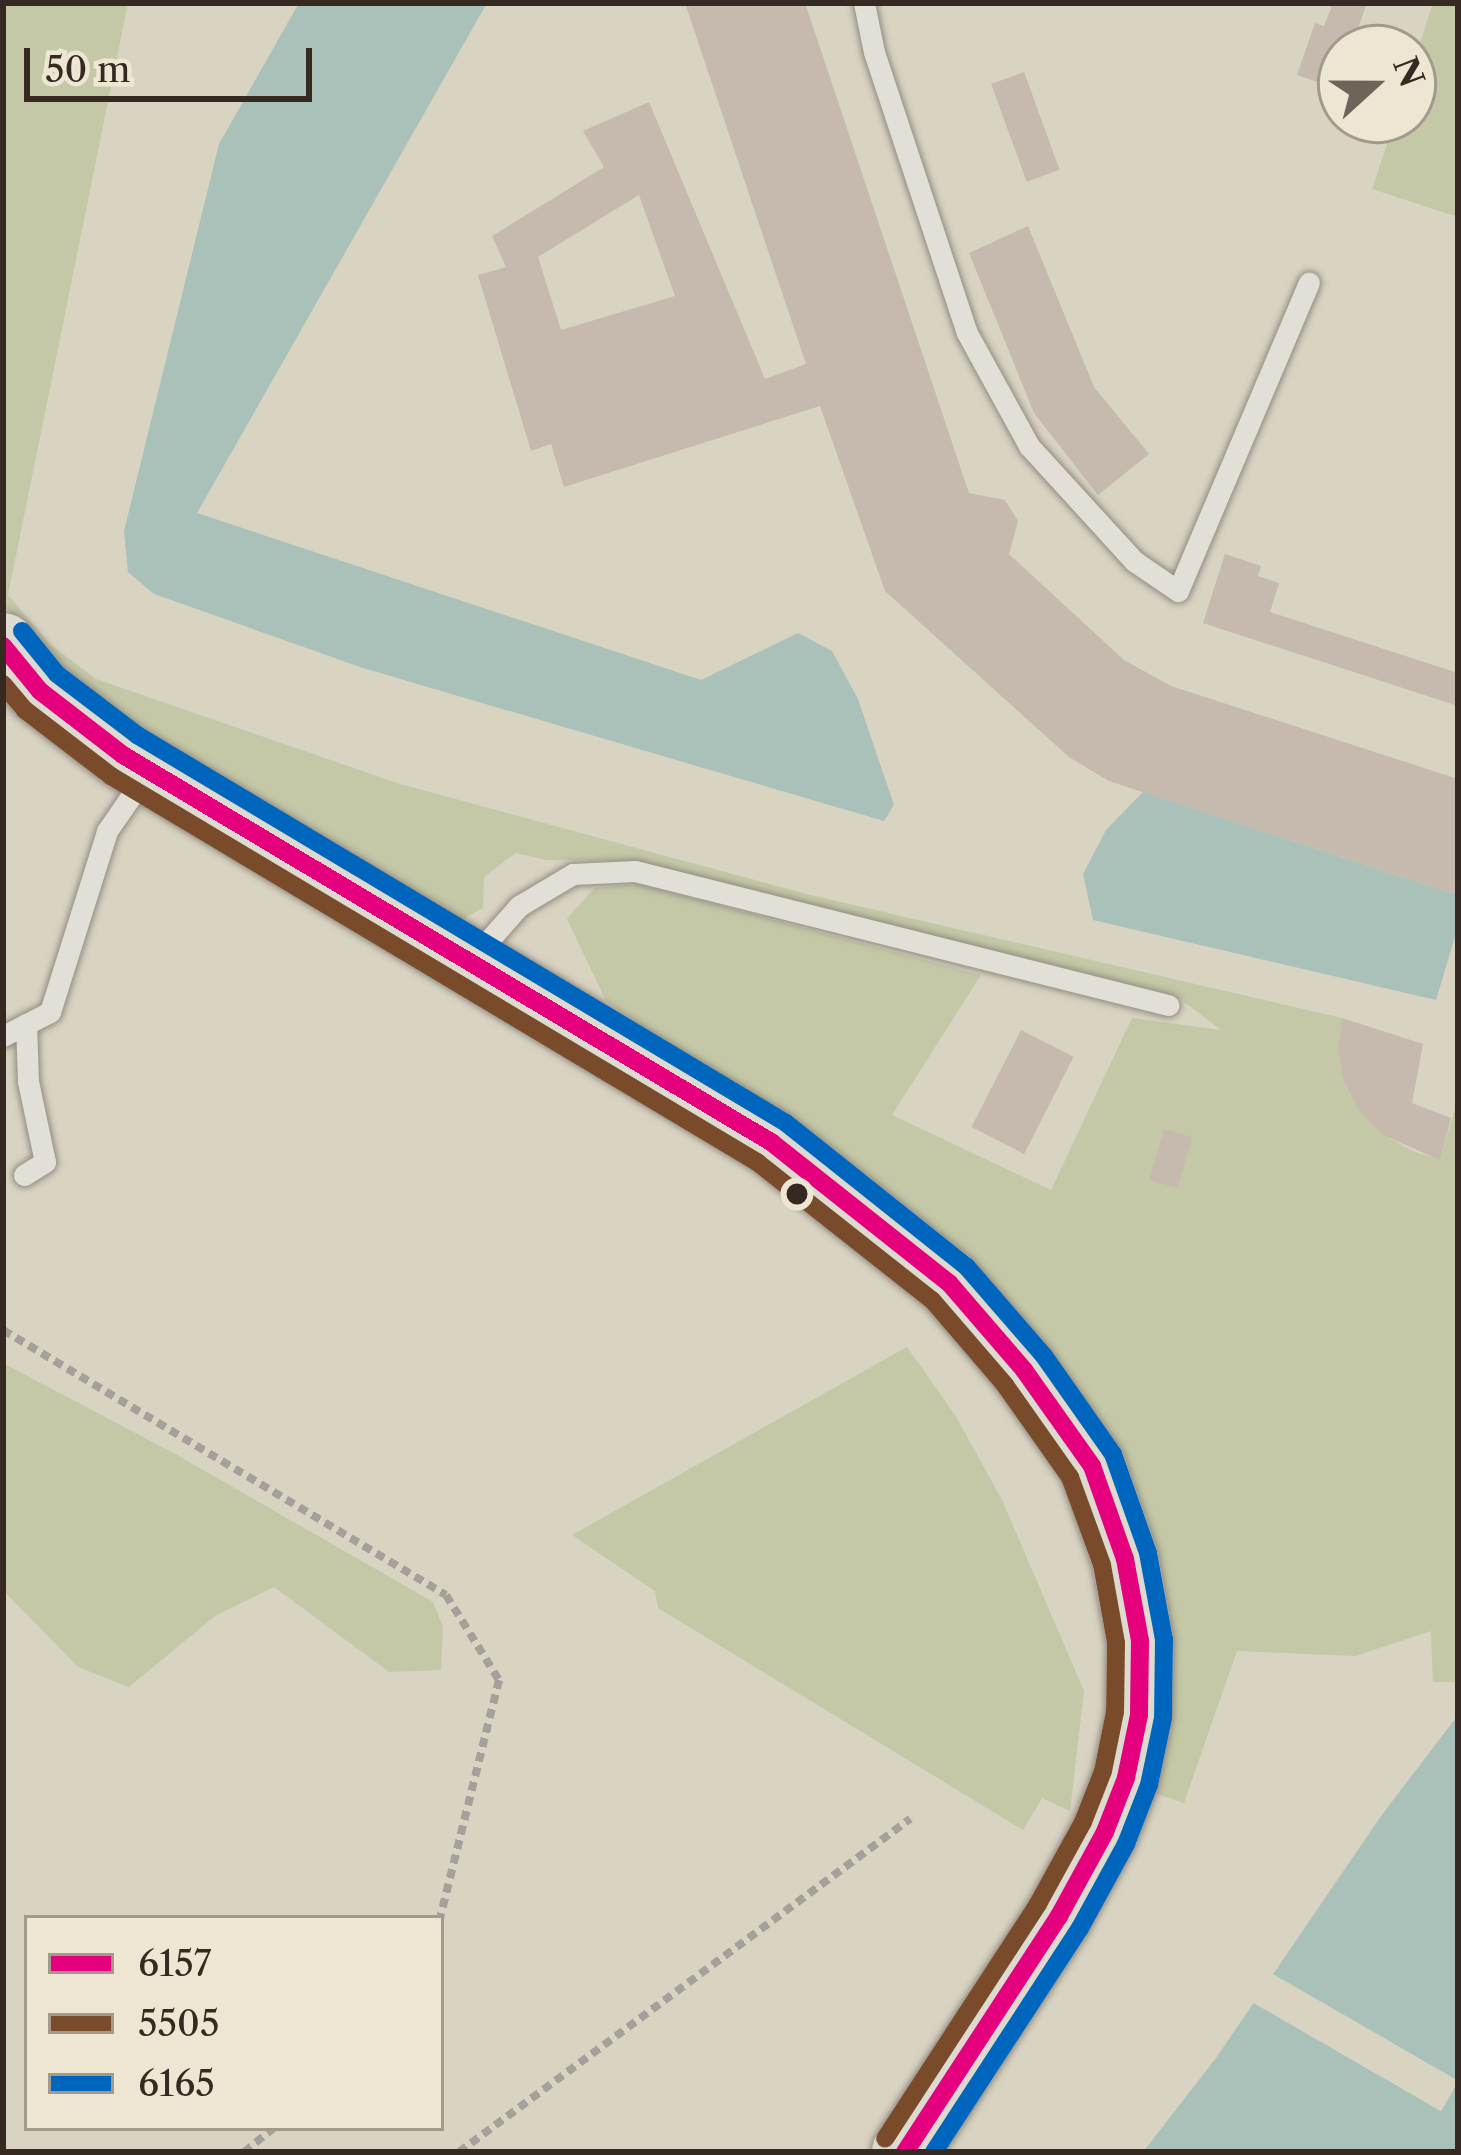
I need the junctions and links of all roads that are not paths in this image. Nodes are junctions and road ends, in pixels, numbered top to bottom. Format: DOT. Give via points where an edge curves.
graph roads {
  1 [pos="864,3"];
  2 [pos="1309,283"];
  3 [pos="3,646"];
  4 [pos="148,771"];
  5 [pos="470,962"];
  6 [pos="1168,1006"];
  7 [pos="26,1024"];
  8 [pos="3,1036"];
  9 [pos="24,1175"];
  10 [pos="905,2152"];
  1 -- 2 [label="lane" via="967,333 1028,446 1134,561 1178,591"];
  3 -- 4 [label="main road" via="40,691"];
  4 -- 5 [label="main road"];
  4 -- 7 [label="lane" via="107,831 50,1012"];
  5 -- 6 [label="lane" via="519,906 573,874 635,871"];
  5 -- 10 [label="main road" via="771,1142 949,1283 1092,1466 1125,1559 1140,1641 1126,1778 1059,1916"];
  7 -- 8 [label="lane"];
  7 -- 9 [label="lane" via="45,1162"];
}
